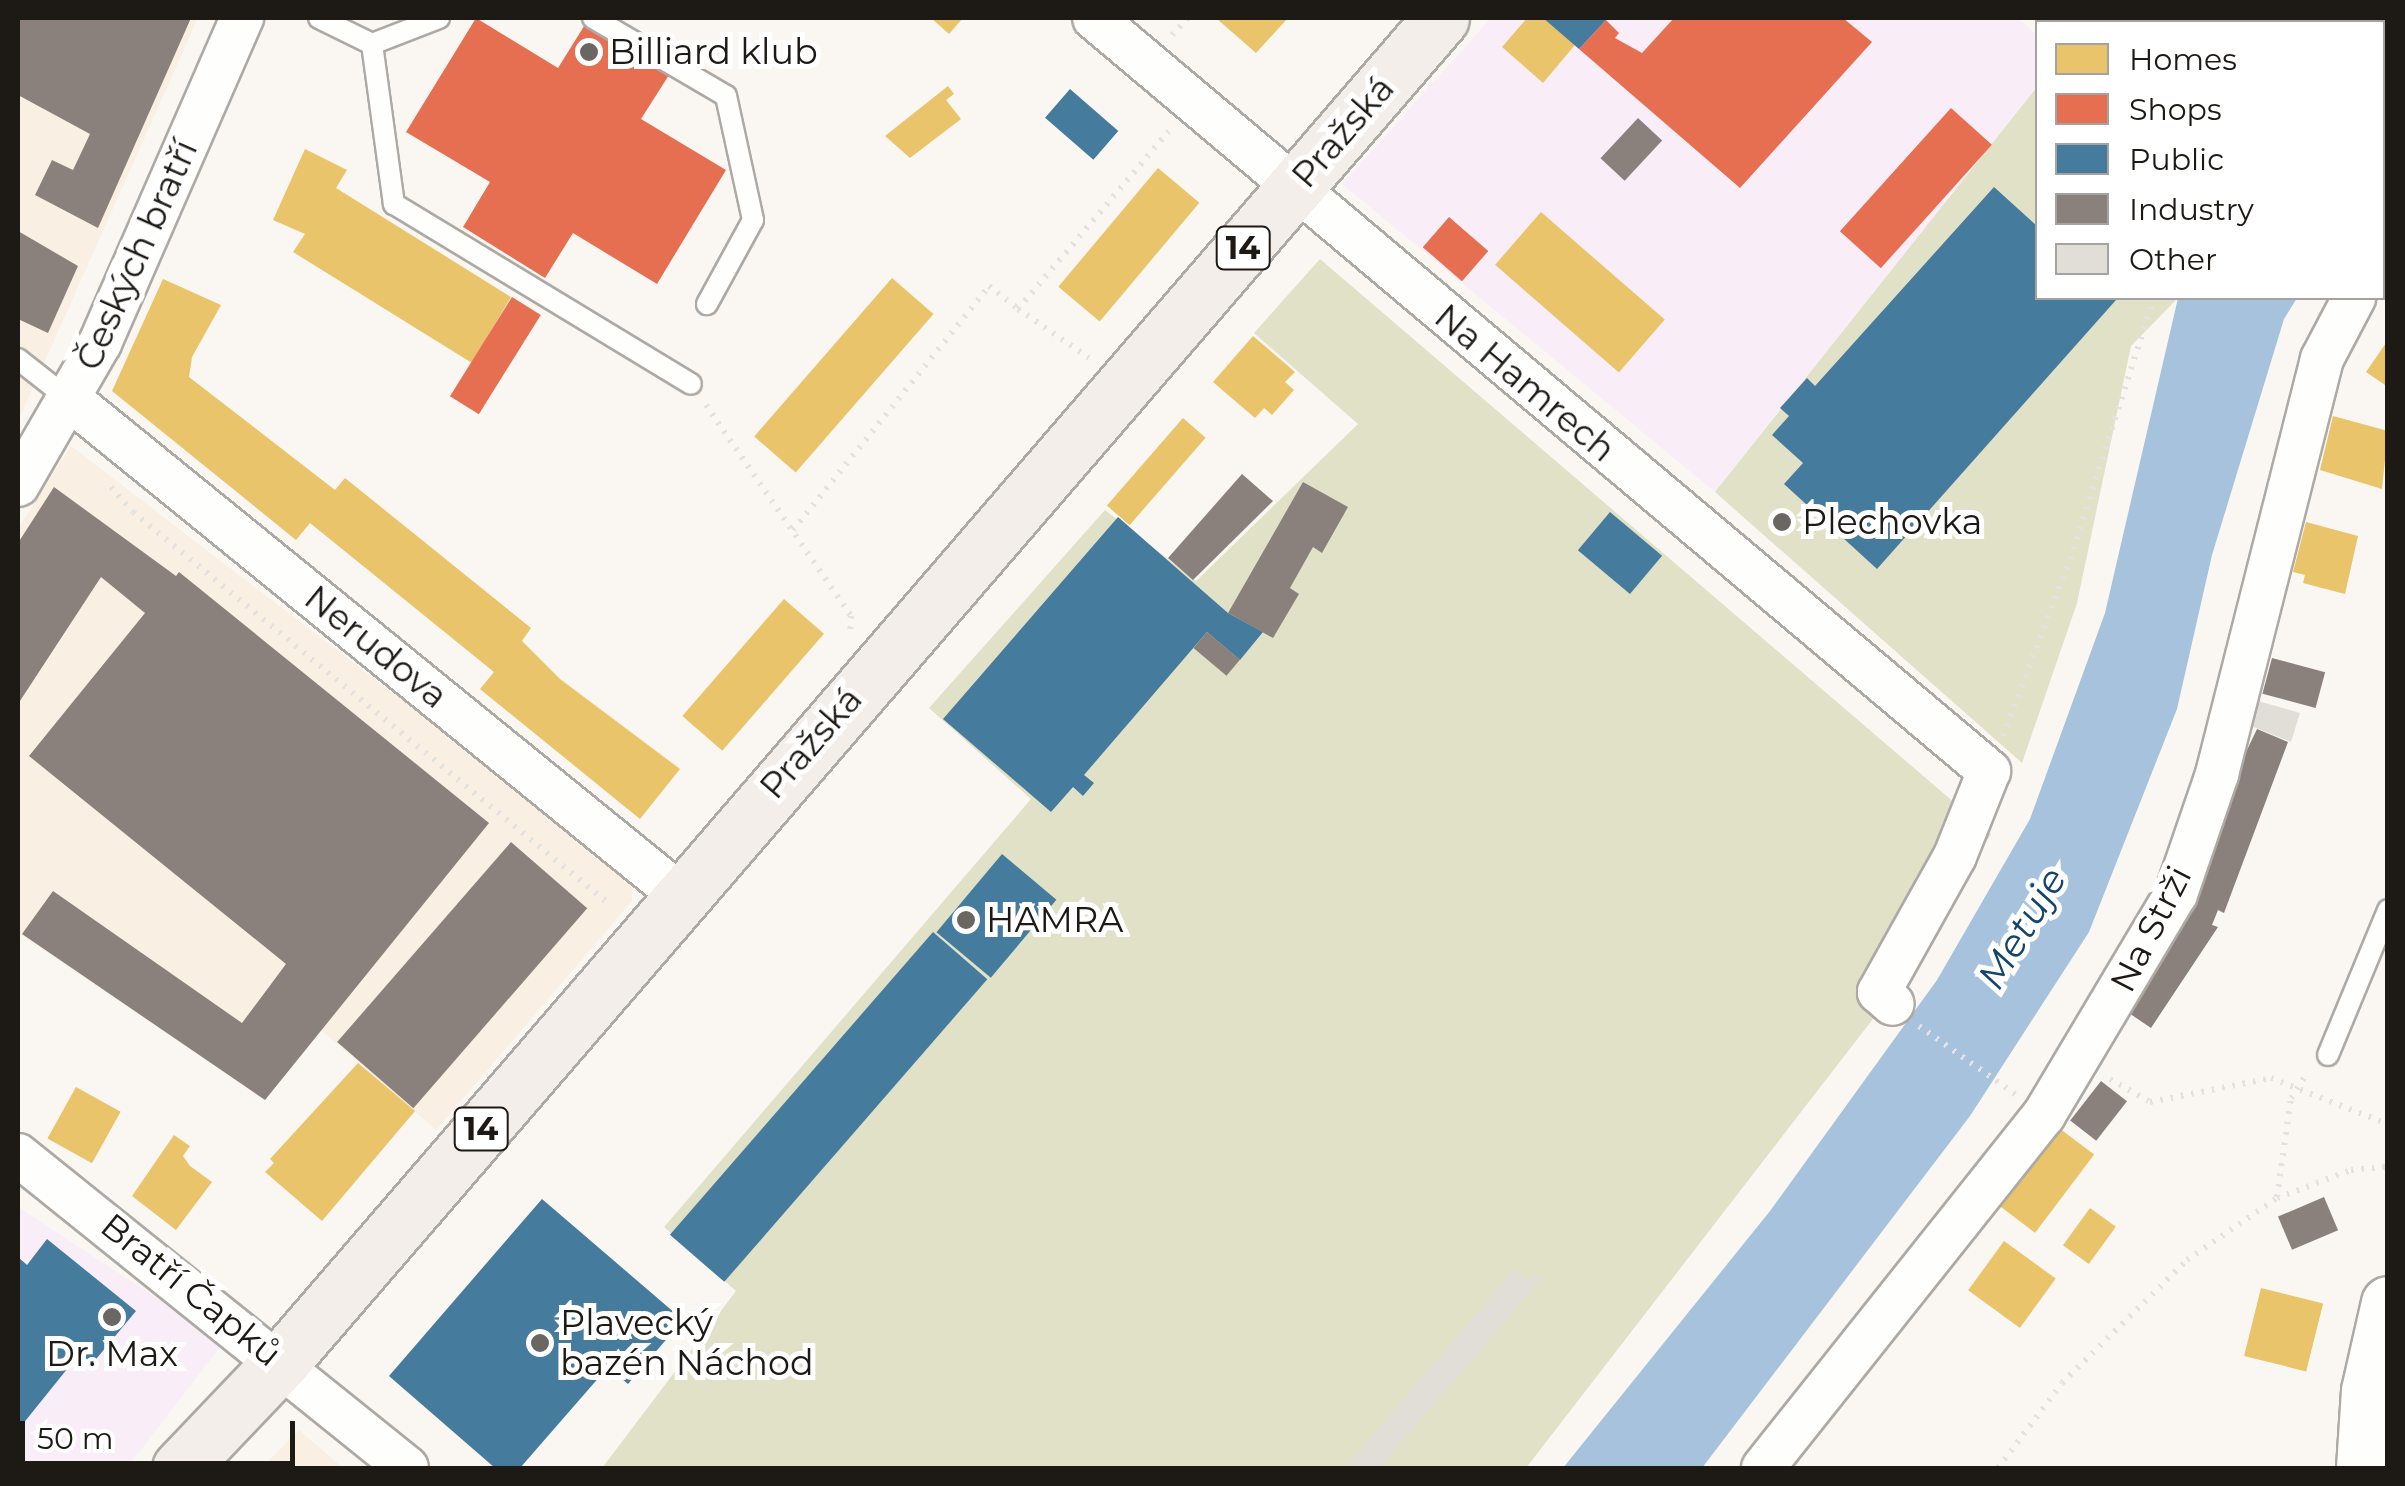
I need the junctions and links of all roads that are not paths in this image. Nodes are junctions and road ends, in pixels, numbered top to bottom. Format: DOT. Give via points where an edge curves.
graph roads {
  1 [pos="242,18"];
  2 [pos="319,18"];
  3 [pos="439,18"];
  4 [pos="593,18"];
  5 [pos="1441,18"];
  6 [pos="1102,20"];
  7 [pos="372,44"];
  8 [pos="1295,188"];
  9 [pos="2353,300"];
  10 [pos="707,304"];
  11 [pos="18,359"];
  12 [pos="690,384"];
  13 [pos="72,401"];
  14 [pos="18,485"];
  15 [pos="679,894"];
  16 [pos="2388,910"];
  17 [pos="1901,1011"];
  18 [pos="2328,1055"];
  19 [pos="18,1155"];
  20 [pos="2388,1302"];
  21 [pos="281,1362"];
  22 [pos="180,1468"];
  23 [pos="407,1468"];
  24 [pos="1763,1468"];
  25 [pos="2363,1468"];
  1 -- 13 [label="street, Českých bratří"];
  2 -- 7 [label="lane"];
  3 -- 7 [label="lane"];
  4 -- 10 [label="lane" via="726,96 753,220"];
  5 -- 8 [label="main road, Pražská / 14"];
  6 -- 8 [label="street, Na Hamrech"];
  7 -- 12 [label="lane" via="394,204"];
  8 -- 15 [label="main road, Pražská / 14"];
  8 -- 17 [label="street, Na Hamrech" via="1989,771 1955,856 1879,992"];
  9 -- 24 [label="street, Na Strži" via="2322,359 2217,774 2176,894 2044,1116"];
  11 -- 13 [label="lane"];
  13 -- 14 [label="street, Českých bratří"];
  13 -- 15 [label="street, Nerudova"];
  15 -- 21 [label="main road, Pražská / 14"];
  16 -- 18 [label="lane"];
  19 -- 21 [label="street, Bratří Čapků"];
  20 -- 25 [label="street" via="2368,1391"];
  21 -- 22 [label="main road, Pražská / 14"];
  21 -- 23 [label="street, Bratří Čapků"];
}
